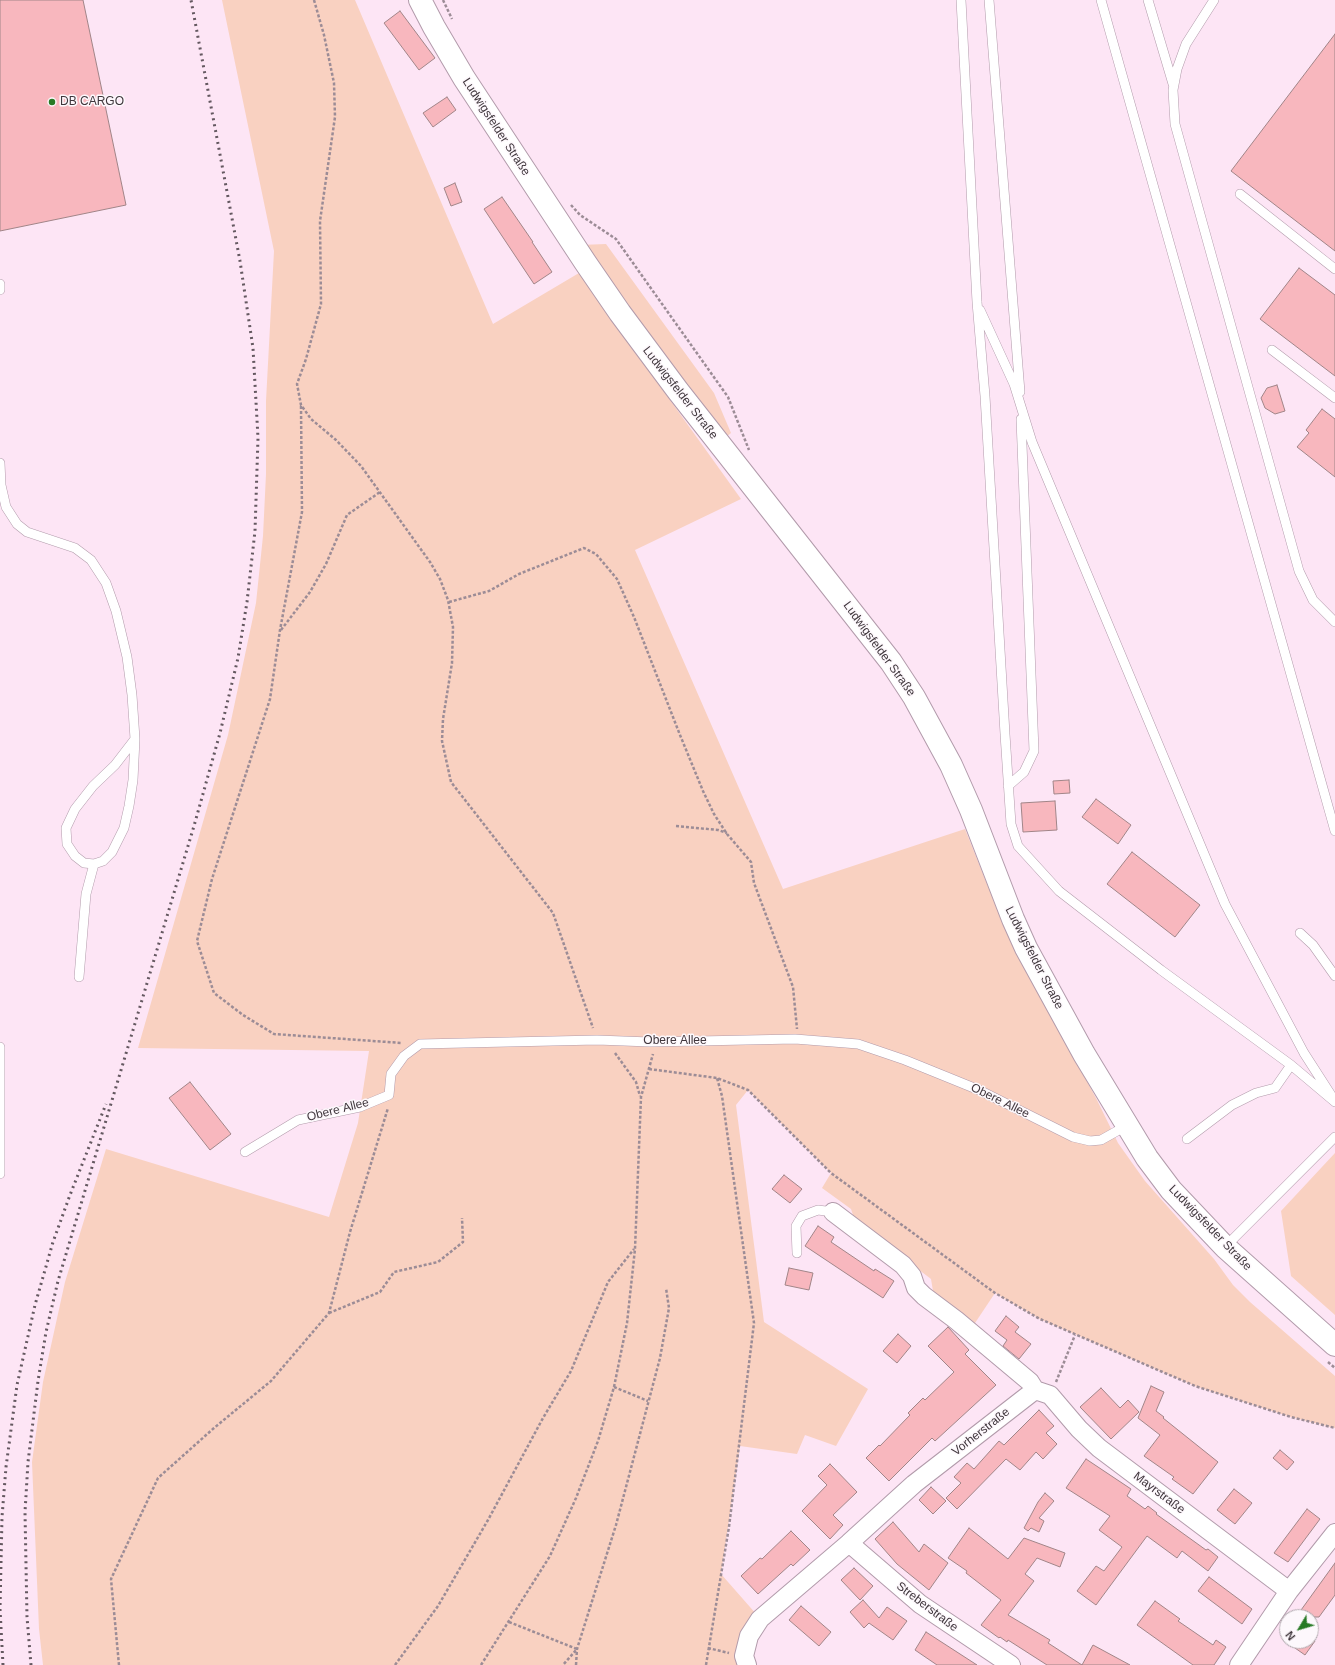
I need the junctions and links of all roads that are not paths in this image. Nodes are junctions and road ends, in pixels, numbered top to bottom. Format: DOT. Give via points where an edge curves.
graph roads {
  1 [pos="420,0"];
  2 [pos="961,0"];
  3 [pos="990,0"];
  4 [pos="1101,0"];
  5 [pos="1148,0"];
  6 [pos="1214,0"];
  7 [pos="1174,86"];
  8 [pos="1240,194"];
  9 [pos="1335,269"];
  10 [pos="0,284"];
  11 [pos="0,290"];
  12 [pos="977,302"];
  13 [pos="1272,350"];
  14 [pos="1335,398"];
  15 [pos="1021,407"];
  16 [pos="0,463"];
  17 [pos="1335,622"];
  18 [pos="135,739"];
  19 [pos="1008,786"];
  20 [pos="1335,831"];
  21 [pos="94,864"];
  22 [pos="1300,933"];
  23 [pos="1335,976"];
  24 [pos="79,978"];
  25 [pos="0,1047"];
  26 [pos="1291,1065"];
  27 [pos="1335,1102"];
  28 [pos="1126,1126"];
  29 [pos="1335,1136"];
  30 [pos="1187,1139"];
  31 [pos="245,1152"];
  32 [pos="0,1162"];
  33 [pos="0,1174"];
  34 [pos="833,1212"];
  35 [pos="1225,1247"];
  36 [pos="797,1253"];
  37 [pos="1335,1345"];
  38 [pos="1043,1393"];
  39 [pos="1335,1533"];
  40 [pos="849,1543"];
  41 [pos="1289,1591"];
  42 [pos="745,1661"];
  43 [pos="1011,1665"];
  44 [pos="1239,1665"];
  1 -- 28 [label="street, Ludwigsfelder Straße" via="464,78 620,313 678,391 891,662 914,697 952,765 1026,948"];
  2 -- 12 [label="lane"];
  3 -- 15 [label="lane"];
  4 -- 20 [label="lane"];
  5 -- 7 [label="lane"];
  6 -- 7 [label="lane" via="1186,44"];
  7 -- 17 [label="lane" via="1175,124 1299,571 1313,600"];
  8 -- 9 [label="lane"];
  10 -- 11 [label="lane"];
  12 -- 15 [label="lane" via="1014,384"];
  12 -- 19 [label="lane" via="986,403"];
  13 -- 14 [label="lane"];
  15 -- 19 [label="lane" via="1034,751 1024,772"];
  15 -- 27 [label="lane" via="1035,449 1225,904 1304,1053"];
  16 -- 18 [label="lane" via="6,507 17,524 26,532 75,548 91,560 106,584 116,611 127,657"];
  18 -- 21 [label="lane" via="133,780 124,828 112,852 103,861"];
  18 -- 21 [label="lane" via="75,809 66,828 67,844 75,856 84,863"];
  19 -- 26 [label="lane" via="1011,824 1018,846 1059,891"];
  21 -- 24 [label="lane" via="86,894"];
  22 -- 23 [label="lane" via="1316,949"];
  25 -- 32 [label="lane"];
  26 -- 27 [label="lane"];
  26 -- 30 [label="lane" via="1275,1088 1256,1093 1232,1105"];
  28 -- 31 [label="lane, Obere Allee" via="1101,1140 1090,1142 1074,1137 979,1090 858,1044 795,1039 420,1044 404,1056 391,1074 389,1095 360,1107 298,1120"];
  28 -- 35 [label="street, Ludwigsfelder Straße" via="1171,1190"];
  29 -- 35 [label="lane"];
  32 -- 33 [label="lane"];
  34 -- 36 [label="lane" via="818,1210 802,1216 796,1226"];
  34 -- 38 [label="street" via="903,1265 912,1276 916,1288 924,1296"];
  35 -- 37 [label="street, Ludwigsfelder Straße"];
  38 -- 40 [label="street, Vorherstraße" via="914,1484"];
  38 -- 41 [label="street, Mayrstraße" via="1099,1448"];
  39 -- 41 [label="street"];
  40 -- 42 [label="street, Vorherstraße" via="760,1619 749,1636"];
  40 -- 43 [label="street, Streberstraße" via="920,1604"];
  41 -- 44 [label="street"];
}
